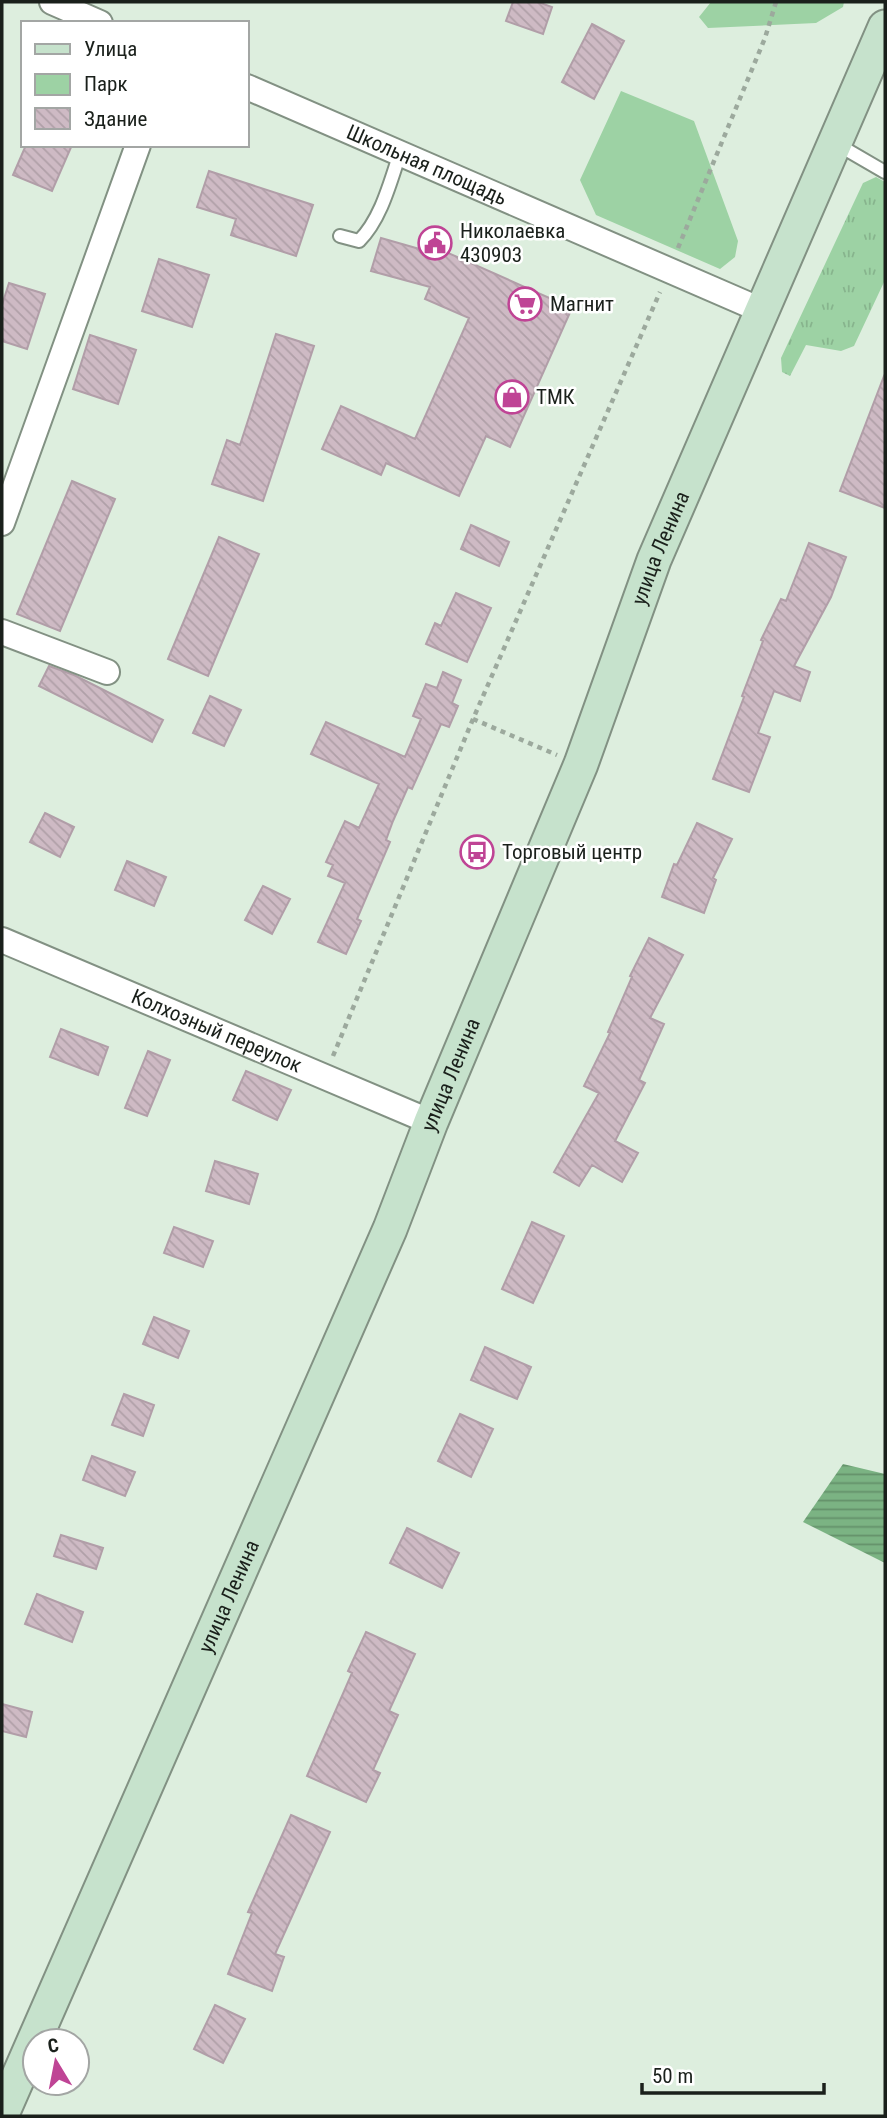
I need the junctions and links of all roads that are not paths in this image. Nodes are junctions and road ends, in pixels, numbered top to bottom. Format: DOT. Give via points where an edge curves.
graph roads {
  1 [pos="52,2"];
  2 [pos="95,21"];
  3 [pos="885,27"];
  4 [pos="248,86"];
  5 [pos="835,143"];
  6 [pos="137,147"];
  7 [pos="400,153"];
  8 [pos="885,172"];
  9 [pos="340,236"];
  10 [pos="762,311"];
  11 [pos="2,523"];
  12 [pos="2,632"];
  13 [pos="107,672"];
  14 [pos="2,940"];
  15 [pos="431,1122"];
  16 [pos="2,2114"];
  1 -- 2 [label="street"];
  3 -- 5 [label="main road, улица Ленина"];
  4 -- 7 [label="street, Школьная площадь"];
  5 -- 8 [label="lane"];
  5 -- 10 [label="main road, улица Ленина"];
  6 -- 11 [label="street"];
  7 -- 9 [label="lane" via="367,233 359,241"];
  7 -- 10 [label="street, Школьная площадь"];
  10 -- 15 [label="main road, улица Ленина" via="654,560 581,764"];
  12 -- 13 [label="street"];
  14 -- 15 [label="street, Колхозный переулок"];
  15 -- 16 [label="main road, улица Ленина" via="384,1242"];
}
